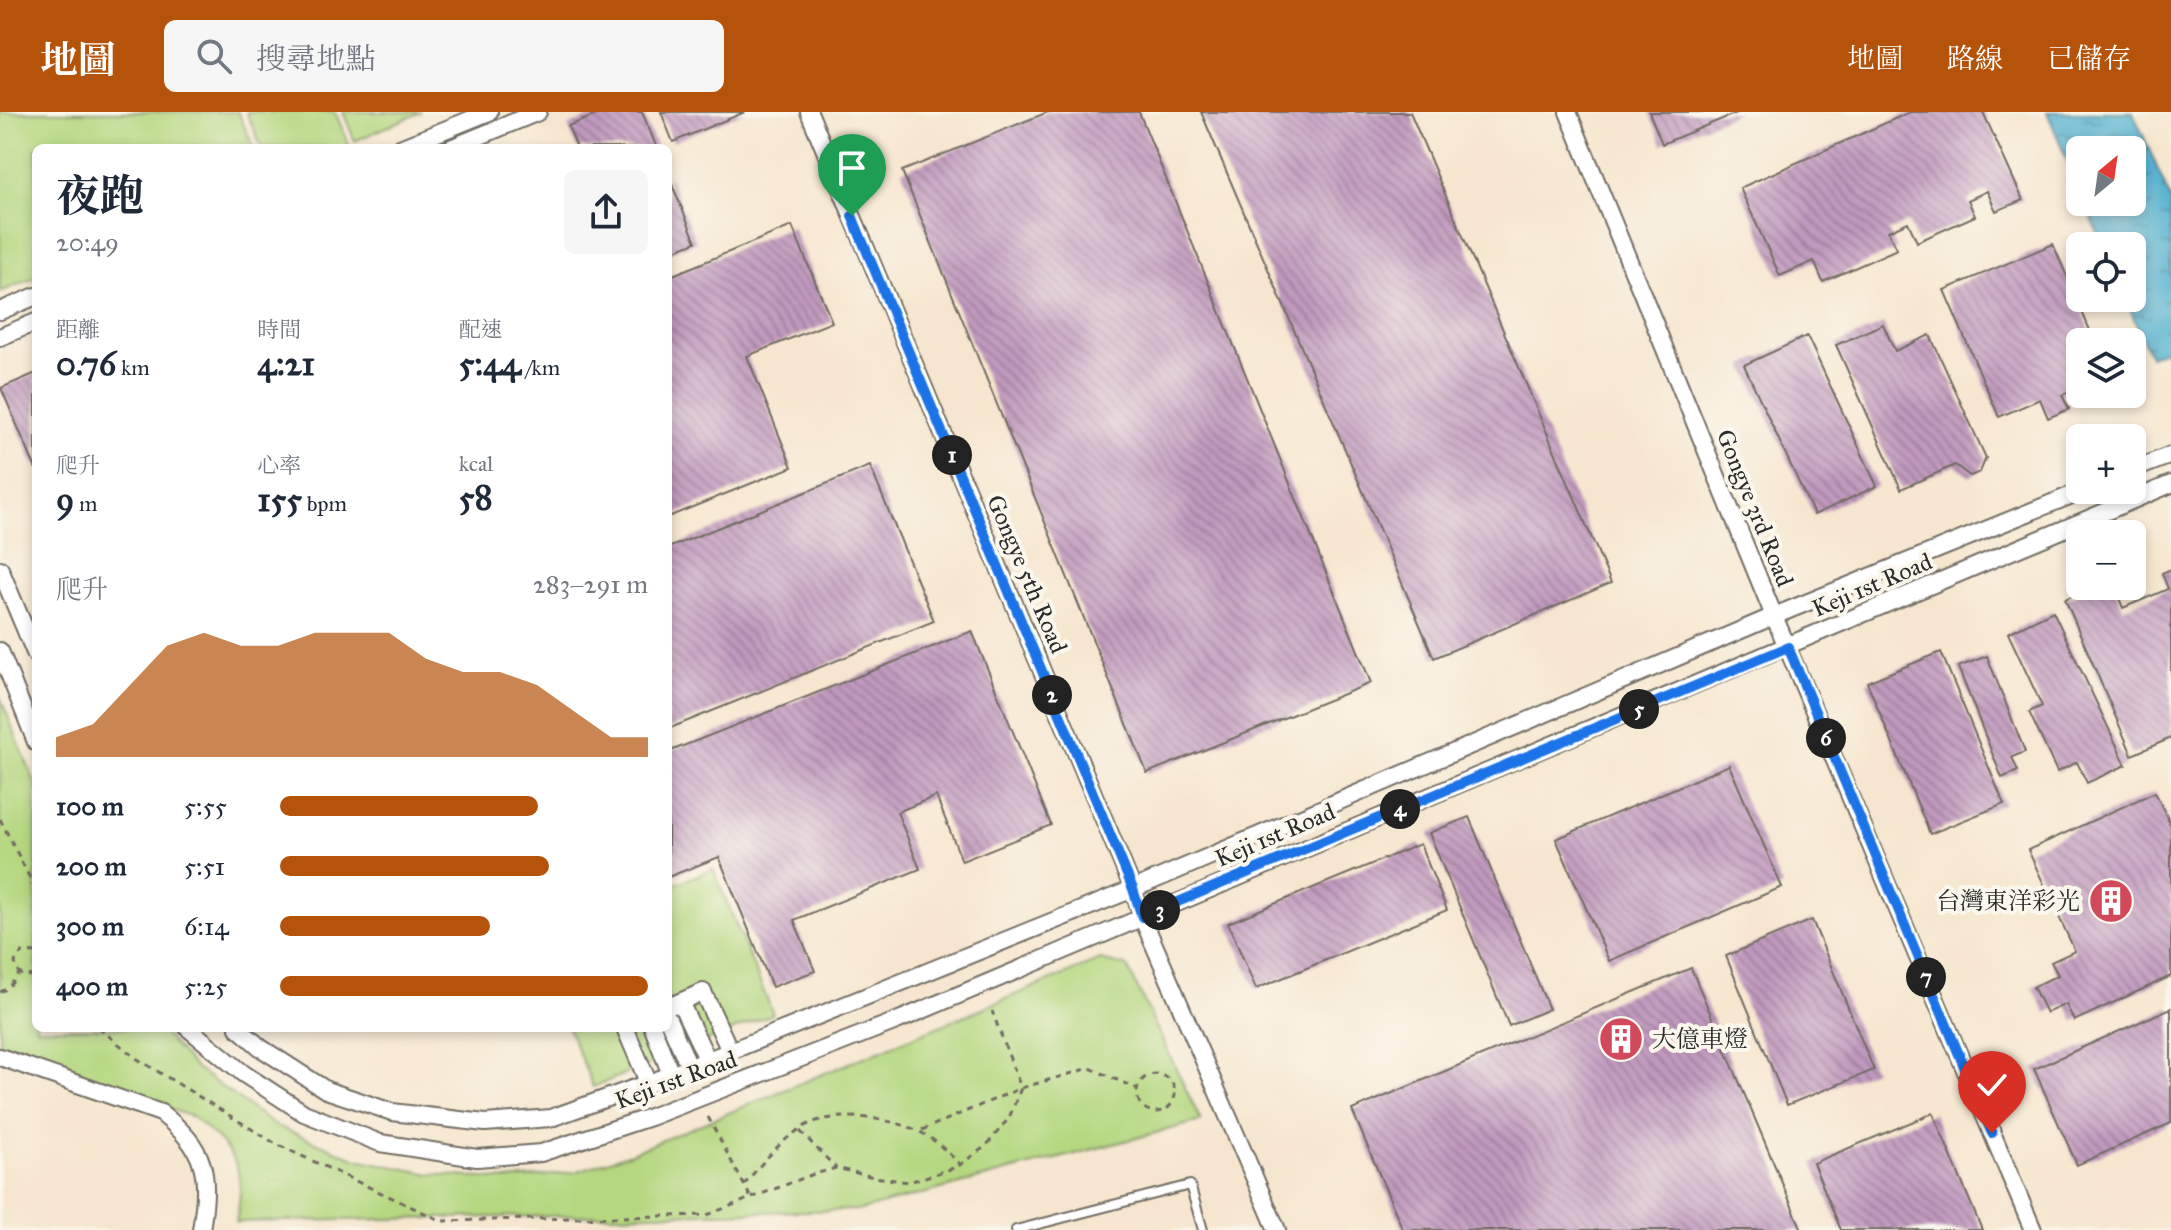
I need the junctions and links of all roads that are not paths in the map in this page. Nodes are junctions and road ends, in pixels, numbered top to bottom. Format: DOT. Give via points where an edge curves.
graph roads {
  1 [pos="489,112"];
  2 [pos="538,112"];
  3 [pos="809,112"];
  4 [pos="1568,112"];
  5 [pos="410,144"];
  6 [pos="461,144"];
  7 [pos="32,298"];
  8 [pos="0,311"];
  9 [pos="32,324"];
  10 [pos="0,337"];
  11 [pos="2171,455"];
  12 [pos="2146,465"];
  13 [pos="2171,484"];
  14 [pos="2066,497"];
  15 [pos="0,569"];
  16 [pos="1774,616"];
  17 [pos="32,645"];
  18 [pos="1788,647"];
  19 [pos="0,651"];
  20 [pos="32,732"];
  21 [pos="1133,889"];
  22 [pos="1142,917"];
  23 [pos="674,1004"];
  24 [pos="672,1028"];
  25 [pos="193,1032"];
  26 [pos="243,1032"];
  27 [pos="627,1032"];
  28 [pos="655,1032"];
  29 [pos="730,1051"];
  30 [pos="0,1057"];
  31 [pos="685,1057"];
  32 [pos="708,1061"];
  33 [pos="671,1075"];
  34 [pos="649,1084"];
  35 [pos="201,1230"];
  36 [pos="1016,1230"];
  37 [pos="1203,1230"];
  38 [pos="1277,1230"];
  39 [pos="2033,1230"];
  1 -- 5 [label="street"];
  2 -- 6 [label="street"];
  3 -- 21 [label="street, Gongye 5th Road"];
  4 -- 16 [label="street, Gongye 3rd Road"];
  7 -- 8 [label="street"];
  9 -- 10 [label="street"];
  11 -- 12 [label="street"];
  13 -- 18 [label="street, Keji 1st Road"];
  14 -- 16 [label="street, Keji 1st Road"];
  15 -- 17 [label="street"];
  16 -- 18 [label="street, Gongye 3rd Road"];
  16 -- 21 [label="street, Keji 1st Road"];
  18 -- 22 [label="street, Keji 1st Road"];
  18 -- 39 [label="street, Gongye 3rd Road"];
  19 -- 20 [label="street"];
  21 -- 22 [label="street, Gongye 5th Road"];
  21 -- 29 [label="street, Keji 1st Road"];
  22 -- 25 [label="street, Keji 1st Road" via="899,1020 650,1117 541,1153 477,1158 380,1143 304,1113"];
  22 -- 38 [label="street, Gongye 5th Road"];
  23 -- 29 [label="street" via="703,992"];
  23 -- 32 [label="street"];
  24 -- 31 [label="street"];
  26 -- 34 [label="street, Keji 1st Road" via="326,1090 392,1112 485,1123 551,1118"];
  27 -- 34 [label="street"];
  28 -- 33 [label="street"];
  29 -- 32 [label="street, Keji 1st Road"];
  30 -- 35 [label="street" via="161,1113 182,1130 205,1172"];
  32 -- 33 [label="street, Keji 1st Road"];
  33 -- 34 [label="street, Keji 1st Road"];
  36 -- 37 [label="lane" via="1190,1185"];
}
